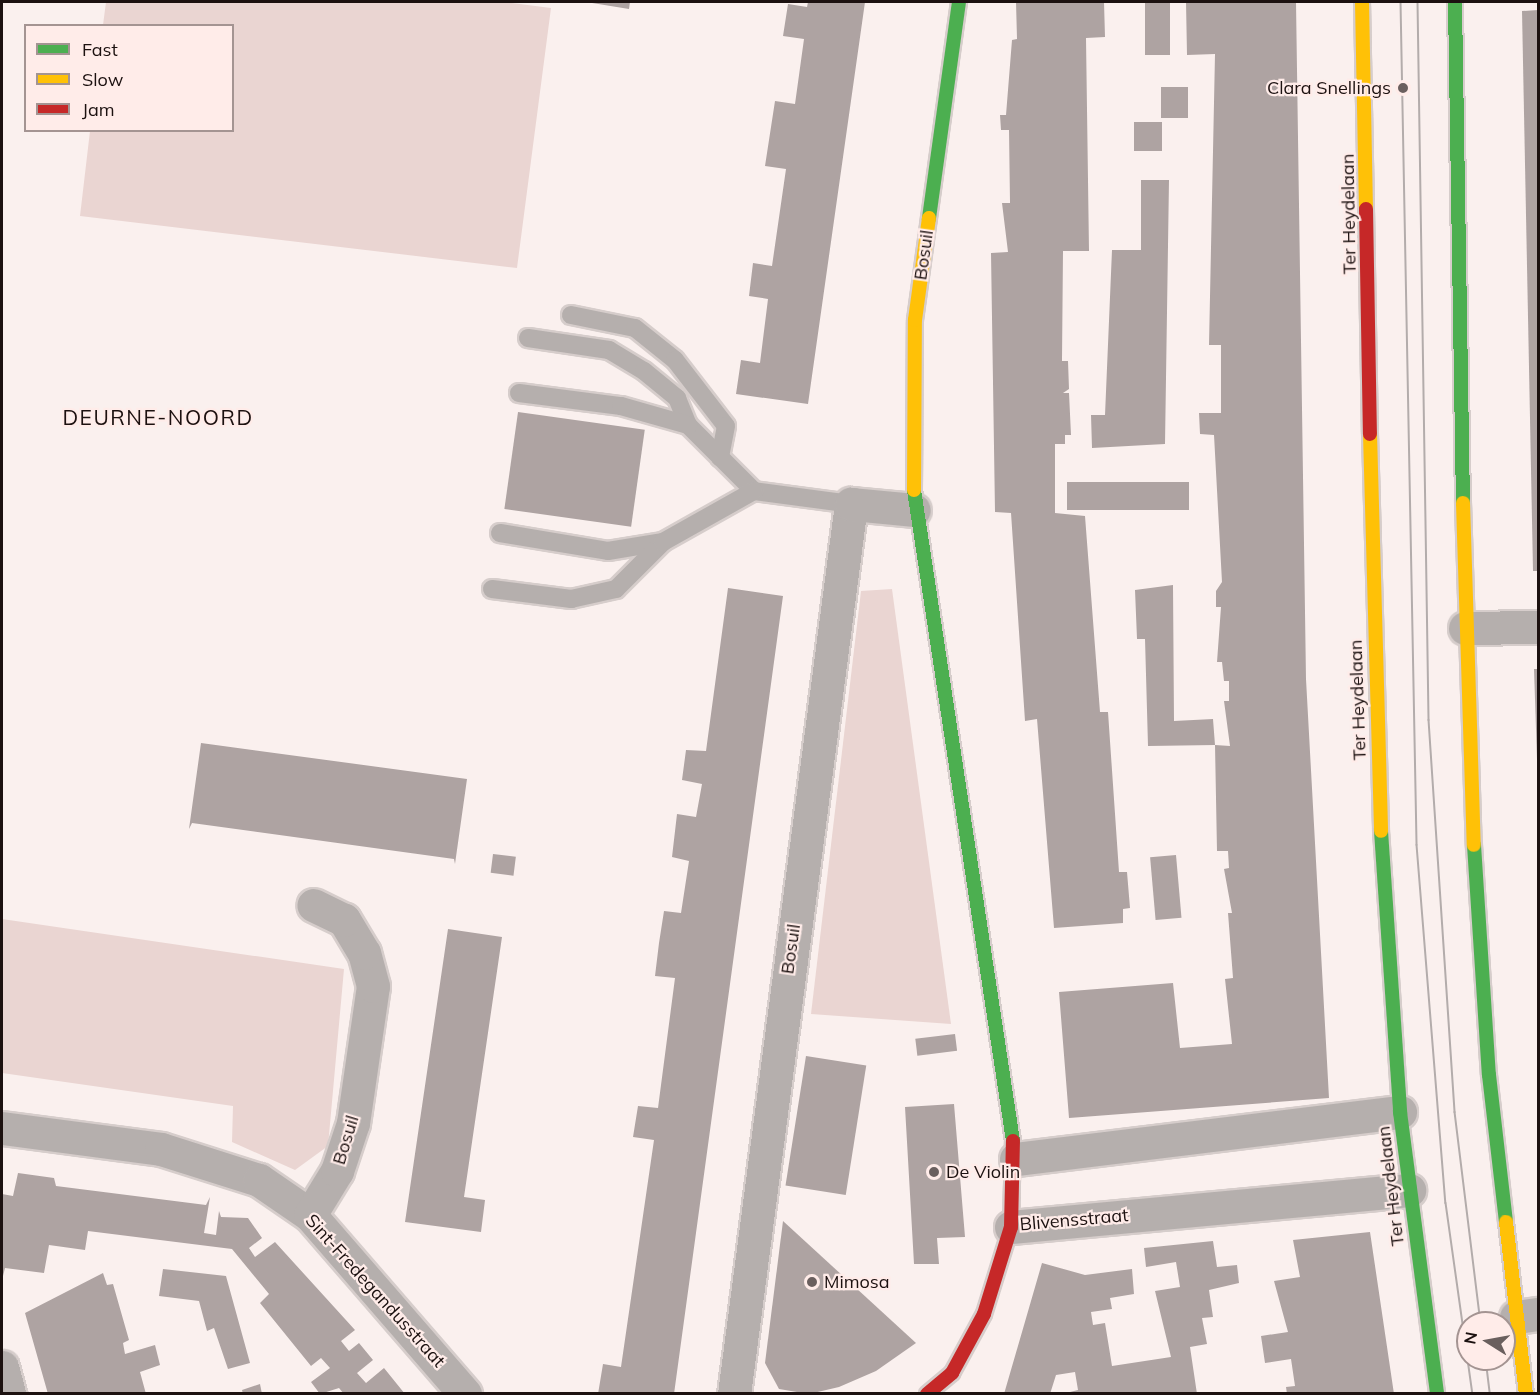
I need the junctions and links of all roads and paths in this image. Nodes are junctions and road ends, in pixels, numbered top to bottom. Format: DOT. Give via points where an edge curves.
graph roads {
  1 [pos="959,2"];
  2 [pos="1362,2"];
  3 [pos="1455,2"];
  4 [pos="571,315"];
  5 [pos="528,338"];
  6 [pos="519,393"];
  7 [pos="688,425"];
  8 [pos="720,457"];
  9 [pos="754,491"];
  10 [pos="851,504"];
  11 [pos="914,510"];
  12 [pos="500,533"];
  13 [pos="663,542"];
  14 [pos="492,589"];
  15 [pos="1539,627"];
  16 [pos="1465,628"];
  17 [pos="313,905"];
  18 [pos="1400,1112"];
  19 [pos="2,1128"];
  20 [pos="1016,1159"];
  21 [pos="1409,1190"];
  22 [pos="310,1215"];
  23 [pos="1011,1227"];
  24 [pos="1527,1316"];
  25 [pos="2,1367"];
  26 [pos="957,1383"];
  27 [pos="9,1394"];
  28 [pos="465,1394"];
  29 [pos="734,1394"];
  30 [pos="927,1394"];
  31 [pos="1437,1394"];
  32 [pos="1526,1394"];
  1 -- 11 [label="street, Bosuil" via="915,320"];
  2 -- 18 [label="street, Ter Heydelaan" via="1374,659 1386,938"];
  3 -- 16 [label="street"];
  4 -- 8 [label="lane" via="634,328 675,360 726,426"];
  5 -- 7 [label="lane" via="609,350 677,398"];
  6 -- 7 [label="lane" via="621,406"];
  7 -- 8 [label="lane"];
  8 -- 9 [label="lane"];
  9 -- 10 [label="lane"];
  9 -- 13 [label="lane"];
  10 -- 11 [label="street"];
  10 -- 29 [label="street, Bosuil"];
  11 -- 20 [label="street, Bosuil"];
  12 -- 13 [label="lane" via="608,551"];
  13 -- 14 [label="lane" via="616,589 571,599"];
  15 -- 16 [label="street"];
  16 -- 24 [label="street" via="1478,936"];
  17 -- 22 [label="street, Bosuil" via="344,920 364,953 373,986 353,1123 337,1171"];
  18 -- 20 [label="street"];
  18 -- 21 [label="street, Ter Heydelaan"];
  19 -- 22 [label="street, Sint-Fredegandusstraat" via="161,1149 228,1167"];
  20 -- 23 [label="street, Blivensstraat"];
  21 -- 23 [label="street, Blivensstraat"];
  21 -- 31 [label="street, Ter Heydelaan"];
  22 -- 28 [label="street, Sint-Fredegandusstraat"];
  23 -- 26 [label="street"];
  24 -- 32 [label="street"];
  25 -- 27 [label="street"];
  26 -- 30 [label="street"];
}
